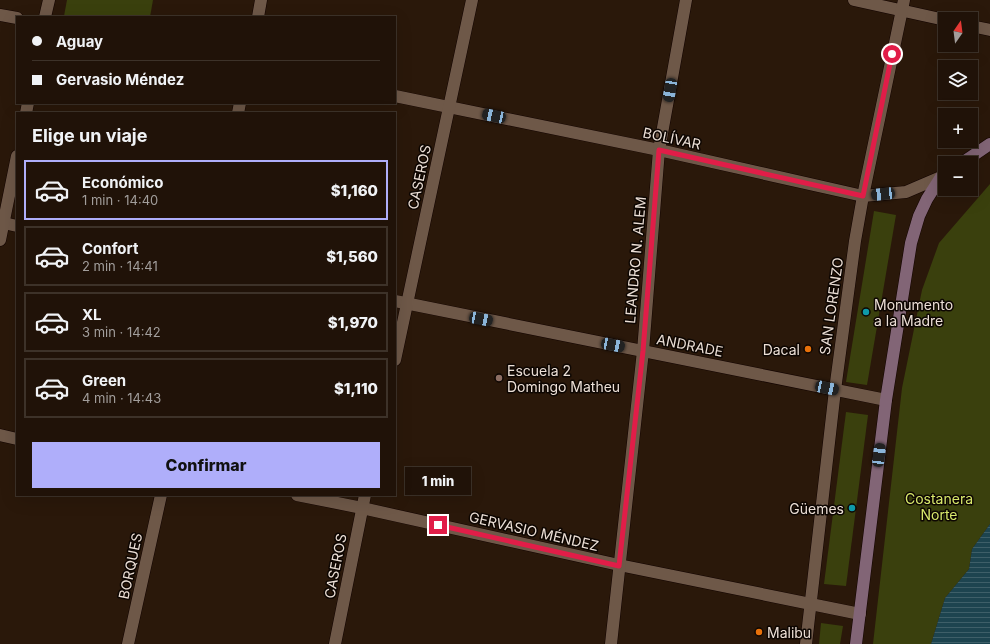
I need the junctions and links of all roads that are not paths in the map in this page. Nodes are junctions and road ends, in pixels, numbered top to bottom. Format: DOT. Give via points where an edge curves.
graph roads {
  1 [pos="49,0"];
  2 [pos="261,0"];
  3 [pos="472,0"];
  4 [pos="686,0"];
  5 [pos="854,0"];
  6 [pos="903,5"];
  7 [pos="0,14"];
  8 [pos="45,16"];
  9 [pos="258,16"];
  10 [pos="16,18"];
  11 [pos="938,18"];
  12 [pos="978,27"];
  13 [pos="990,30"];
  14 [pos="396,96"];
  15 [pos="449,106"];
  16 [pos="990,144"];
  17 [pos="659,150"];
  18 [pos="972,156"];
  19 [pos="16,160"];
  20 [pos="938,178"];
  21 [pos="938,183"];
  22 [pos="863,196"];
  23 [pos="2,223"];
  24 [pos="16,226"];
  25 [pos="0,240"];
  26 [pos="396,301"];
  27 [pos="407,304"];
  28 [pos="643,351"];
  29 [pos="396,355"];
  30 [pos="835,390"];
  31 [pos="886,400"];
  32 [pos="0,435"];
  33 [pos="16,439"];
  34 [pos="161,496"];
  35 [pos="302,496"];
  36 [pos="365,496"];
  37 [pos="362,508"];
  38 [pos="619,566"];
  39 [pos="810,604"];
  40 [pos="860,614"];
  41 [pos="128,644"];
  42 [pos="335,644"];
  43 [pos="611,644"];
  44 [pos="806,644"];
  45 [pos="856,644"];
  1 -- 8 [label="street"];
  2 -- 9 [label="street"];
  3 -- 15 [label="street, CASEROS"];
  4 -- 17 [label="street, LEANDRO N. ALEM"];
  5 -- 6 [label="street"];
  6 -- 11 [label="street"];
  6 -- 22 [label="street, SAN LORENZO"];
  7 -- 10 [label="street"];
  12 -- 13 [label="street"];
  14 -- 15 [label="street, BOLÍVAR"];
  15 -- 17 [label="street, BOLÍVAR"];
  15 -- 27 [label="street, CASEROS"];
  16 -- 18 [label="main road"];
  17 -- 22 [label="street, BOLÍVAR"];
  17 -- 28 [label="street, LEANDRO N. ALEM"];
  19 -- 23 [label="street"];
  20 -- 22 [label="street, BOLÍVAR" via="906,192"];
  21 -- 31 [label="main road" via="919,216 911,243"];
  22 -- 30 [label="street, SAN LORENZO"];
  23 -- 24 [label="street"];
  23 -- 25 [label="street"];
  26 -- 27 [label="street, ANDRADE"];
  27 -- 28 [label="street, ANDRADE"];
  27 -- 29 [label="street, CASEROS"];
  28 -- 30 [label="street, ANDRADE"];
  28 -- 38 [label="street, LEANDRO N. ALEM"];
  30 -- 31 [label="street, ANDRADE"];
  30 -- 39 [label="street, SAN LORENZO"];
  31 -- 40 [label="main road"];
  32 -- 33 [label="street"];
  34 -- 41 [label="street, BORQUES"];
  35 -- 37 [label="street, GERVASIO MÉNDEZ"];
  36 -- 37 [label="street, CASEROS"];
  37 -- 38 [label="street, GERVASIO MÉNDEZ"];
  37 -- 42 [label="street, CASEROS"];
  38 -- 39 [label="street, GERVASIO MÉNDEZ"];
  38 -- 43 [label="street, LEANDRO N. ALEM"];
  39 -- 40 [label="street, GERVASIO MÉNDEZ"];
  39 -- 44 [label="street, SAN LORENZO"];
  40 -- 45 [label="main road"];
}
